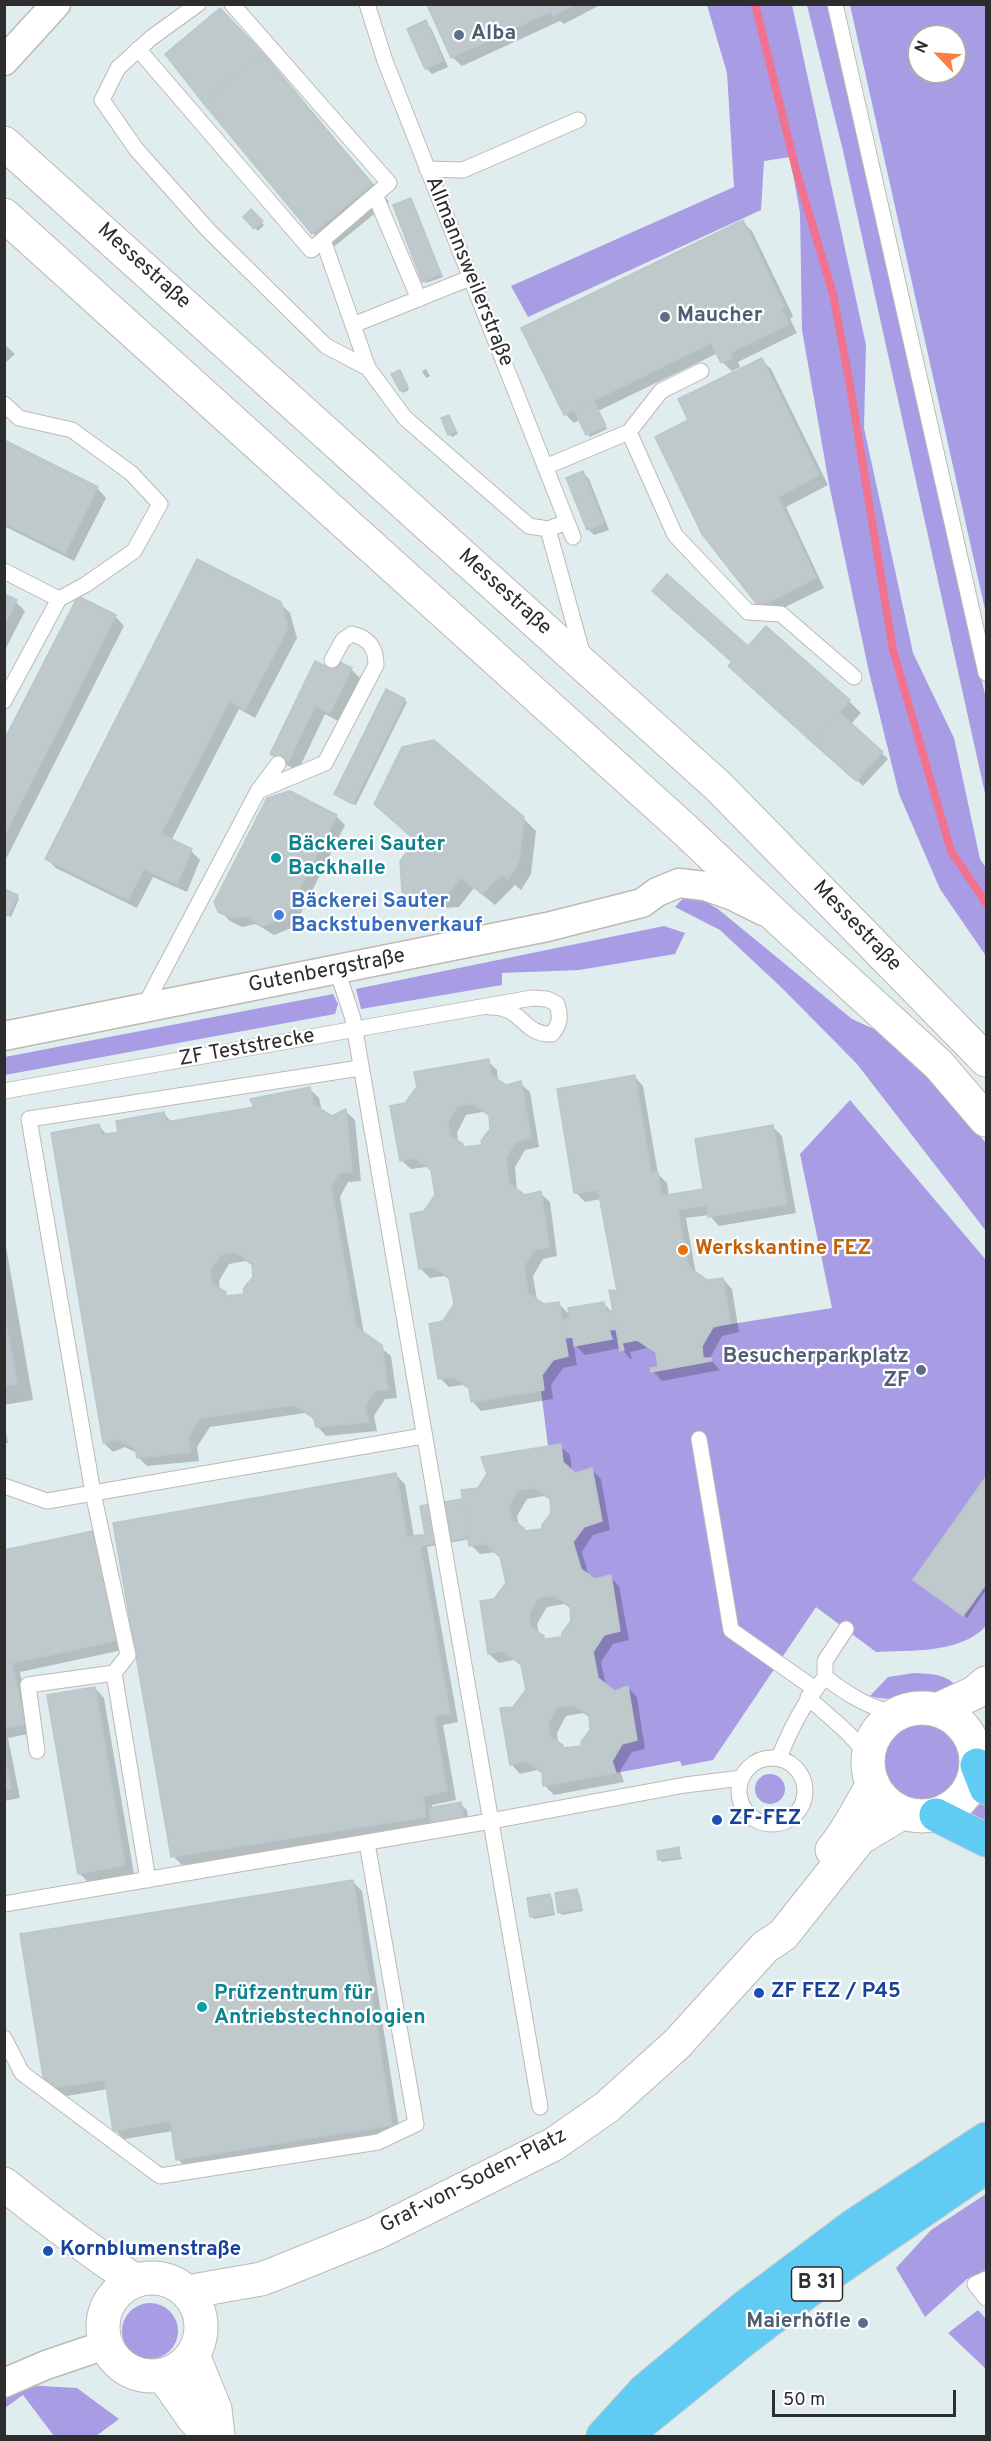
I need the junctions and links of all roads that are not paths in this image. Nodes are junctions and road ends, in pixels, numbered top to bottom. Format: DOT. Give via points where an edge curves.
graph roads {
  1 [pos="56,4"];
  2 [pos="198,4"];
  3 [pos="232,4"];
  4 [pos="367,4"];
  5 [pos="835,4"];
  6 [pos="138,49"];
  7 [pos="4,61"];
  8 [pos="578,120"];
  9 [pos="4,143"];
  10 [pos="427,169"];
  11 [pos="375,195"];
  12 [pos="4,216"];
  13 [pos="323,240"];
  14 [pos="470,278"];
  15 [pos="419,298"];
  16 [pos="353,325"];
  17 [pos="368,368"];
  18 [pos="701,371"];
  19 [pos="4,404"];
  20 [pos="629,432"];
  21 [pos="545,467"];
  22 [pos="567,522"];
  23 [pos="548,529"];
  24 [pos="573,537"];
  25 [pos="4,571"];
  26 [pos="59,599"];
  27 [pos="332,660"];
  28 [pos="586,668"];
  29 [pos="987,673"];
  30 [pos="854,677"];
  31 [pos="4,701"];
  32 [pos="278,764"];
  33 [pos="258,790"];
  34 [pos="779,919"];
  35 [pos="338,970"];
  36 [pos="489,1007"];
  37 [pos="143,1009"];
  38 [pos="354,1030"];
  39 [pos="4,1036"];
  40 [pos="987,1060"];
  41 [pos="360,1068"];
  42 [pos="4,1091"];
  43 [pos="987,1120"];
  44 [pos="423,1436"];
  45 [pos="699,1439"];
  46 [pos="4,1486"];
  47 [pos="93,1493"];
  48 [pos="846,1629"];
  49 [pos="114,1673"];
  50 [pos="987,1683"];
  51 [pos="816,1688"];
  52 [pos="937,1710"];
  53 [pos="898,1714"];
  54 [pos="37,1751"];
  55 [pos="981,1756"];
  56 [pos="779,1758"];
  57 [pos="870,1771"];
  58 [pos="741,1778"];
  59 [pos="902,1813"];
  60 [pos="936,1815"];
  61 [pos="492,1821"];
  62 [pos="987,1840"];
  63 [pos="367,1843"];
  64 [pos="148,1880"];
  65 [pos="4,1904"];
  66 [pos="765,1947"];
  67 [pos="4,2038"];
  68 [pos="540,2107"];
  69 [pos="987,2126"];
  70 [pos="987,2139"];
  71 [pos="942,2166"];
  72 [pos="987,2167"];
  73 [pos="4,2184"];
  74 [pos="60,2230"];
  75 [pos="261,2279"];
  76 [pos="987,2279"];
  77 [pos="135,2281"];
  78 [pos="187,2292"];
  79 [pos="987,2298"];
  80 [pos="105,2310"];
  81 [pos="202,2324"];
  82 [pos="105,2345"];
  83 [pos="193,2355"];
  84 [pos="163,2375"];
  85 [pos="4,2383"];
  86 [pos="211,2436"];
  87 [pos="218,2436"];
  88 [pos="603,2436"];
  89 [pos="625,2436"];
  1 -- 7 [label="street"];
  2 -- 6 [label="lane"];
  3 -- 11 [label="lane" via="389,183"];
  4 -- 10 [label="lane, Allmannsweilerstraße"];
  5 -- 29 [label="lane"];
  6 -- 13 [label="lane" via="311,250"];
  6 -- 17 [label="lane" via="117,68 102,100 136,149 209,231 326,346"];
  8 -- 10 [label="lane" via="464,170"];
  9 -- 28 [label="street, Messestraße"];
  10 -- 14 [label="lane, Allmannsweilerstraße"];
  11 -- 13 [label="lane"];
  11 -- 15 [label="lane"];
  12 -- 34 [label="street, Messestraße" via="675,820"];
  13 -- 16 [label="lane"];
  14 -- 15 [label="lane"];
  14 -- 21 [label="lane, Allmannsweilerstraße"];
  15 -- 16 [label="lane"];
  16 -- 17 [label="lane"];
  17 -- 23 [label="lane" via="405,418 529,526"];
  18 -- 20 [label="lane" via="661,391"];
  19 -- 26 [label="lane" via="19,418 72,430 131,472 160,504 134,551"];
  20 -- 21 [label="lane"];
  20 -- 30 [label="lane" via="675,535 748,612 781,614"];
  21 -- 22 [label="lane, Allmannsweilerstraße"];
  22 -- 23 [label="lane"];
  22 -- 24 [label="lane, Allmannsweilerstraße"];
  23 -- 28 [label="lane"];
  25 -- 26 [label="lane"];
  26 -- 31 [label="lane"];
  27 -- 33 [label="lane" via="343,640 352,634 364,637 376,652 376,665 325,763"];
  28 -- 40 [label="street, Messestraße" via="718,786"];
  32 -- 33 [label="lane"];
  33 -- 37 [label="lane"];
  34 -- 35 [label="street, Gutenbergstraße" via="733,896 705,886 679,883 642,903 548,927"];
  34 -- 43 [label="street, Messestraße" via="939,1065"];
  35 -- 37 [label="street, Gutenbergstraße"];
  35 -- 38 [label="lane"];
  36 -- 38 [label="lane, ZF Teststrecke"];
  37 -- 39 [label="street, Gutenbergstraße"];
  38 -- 41 [label="lane"];
  38 -- 42 [label="lane, ZF Teststrecke"];
  41 -- 44 [label="lane"];
  41 -- 47 [label="lane" via="29,1119"];
  44 -- 47 [label="lane"];
  44 -- 61 [label="lane"];
  45 -- 51 [label="lane" via="731,1630"];
  46 -- 47 [label="lane" via="47,1501"];
  47 -- 49 [label="lane" via="128,1655"];
  48 -- 51 [label="lane" via="825,1661"];
  49 -- 54 [label="lane" via="28,1685"];
  49 -- 64 [label="lane"];
  50 -- 52 [label="street"];
  51 -- 53 [label="lane"];
  51 -- 56 [label="lane" via="791,1726"];
  51 -- 57 [label="lane" via="828,1717 858,1741"];
  52 -- 53 [label="street" via="910,1709"];
  52 -- 55 [label="street" via="965,1728"];
  53 -- 57 [label="street, Graf-von-Soden-Platz" via="883,1725 873,1740"];
  55 -- 60 [label="street" via="966,1794"];
  56 -- 58 [label="lane" via="760,1759"];
  56 -- 58 [label="lane" via="796,1767 804,1780 805,1792 802,1806 783,1822 762,1823 748,1815 738,1792"];
  57 -- 59 [label="street" via="890,1806"];
  57 -- 66 [label="street, Graf-von-Soden-Platz" via="849,1830 776,1918"];
  58 -- 61 [label="lane"];
  59 -- 60 [label="street"];
  59 -- 66 [label="street, Graf-von-Soden-Platz" via="860,1838 783,1935"];
  60 -- 62 [label="main road"];
  61 -- 63 [label="lane"];
  61 -- 68 [label="lane"];
  63 -- 64 [label="lane"];
  63 -- 67 [label="lane" via="416,2124 378,2142 160,2176 22,2073"];
  64 -- 65 [label="lane"];
  66 -- 75 [label="street, Graf-von-Soden-Platz" via="677,2044 607,2107 554,2144 376,2233"];
  69 -- 71 [label="main road"];
  70 -- 71 [label="main road, B 31"];
  71 -- 88 [label="main road, B 31" via="853,2226 745,2307 644,2391"];
  72 -- 89 [label="main road, B 31" via="832,2272"];
  73 -- 74 [label="street"];
  74 -- 77 [label="street"];
  74 -- 80 [label="street" via="86,2269"];
  75 -- 78 [label="street, Graf-von-Soden-Platz"];
  75 -- 81 [label="street, Graf-von-Soden-Platz"];
  76 -- 79 [label="lane" via="975,2284"];
  77 -- 78 [label="street" via="164,2278"];
  77 -- 80 [label="street" via="115,2293"];
  78 -- 81 [label="street" via="198,2308"];
  80 -- 82 [label="street"];
  81 -- 83 [label="street"];
  82 -- 84 [label="street" via="115,2361 130,2371 145,2376"];
  82 -- 85 [label="street"];
  83 -- 84 [label="street" via="179,2368"];
  83 -- 87 [label="street" via="215,2409"];
  84 -- 86 [label="street" via="189,2413"];
}
